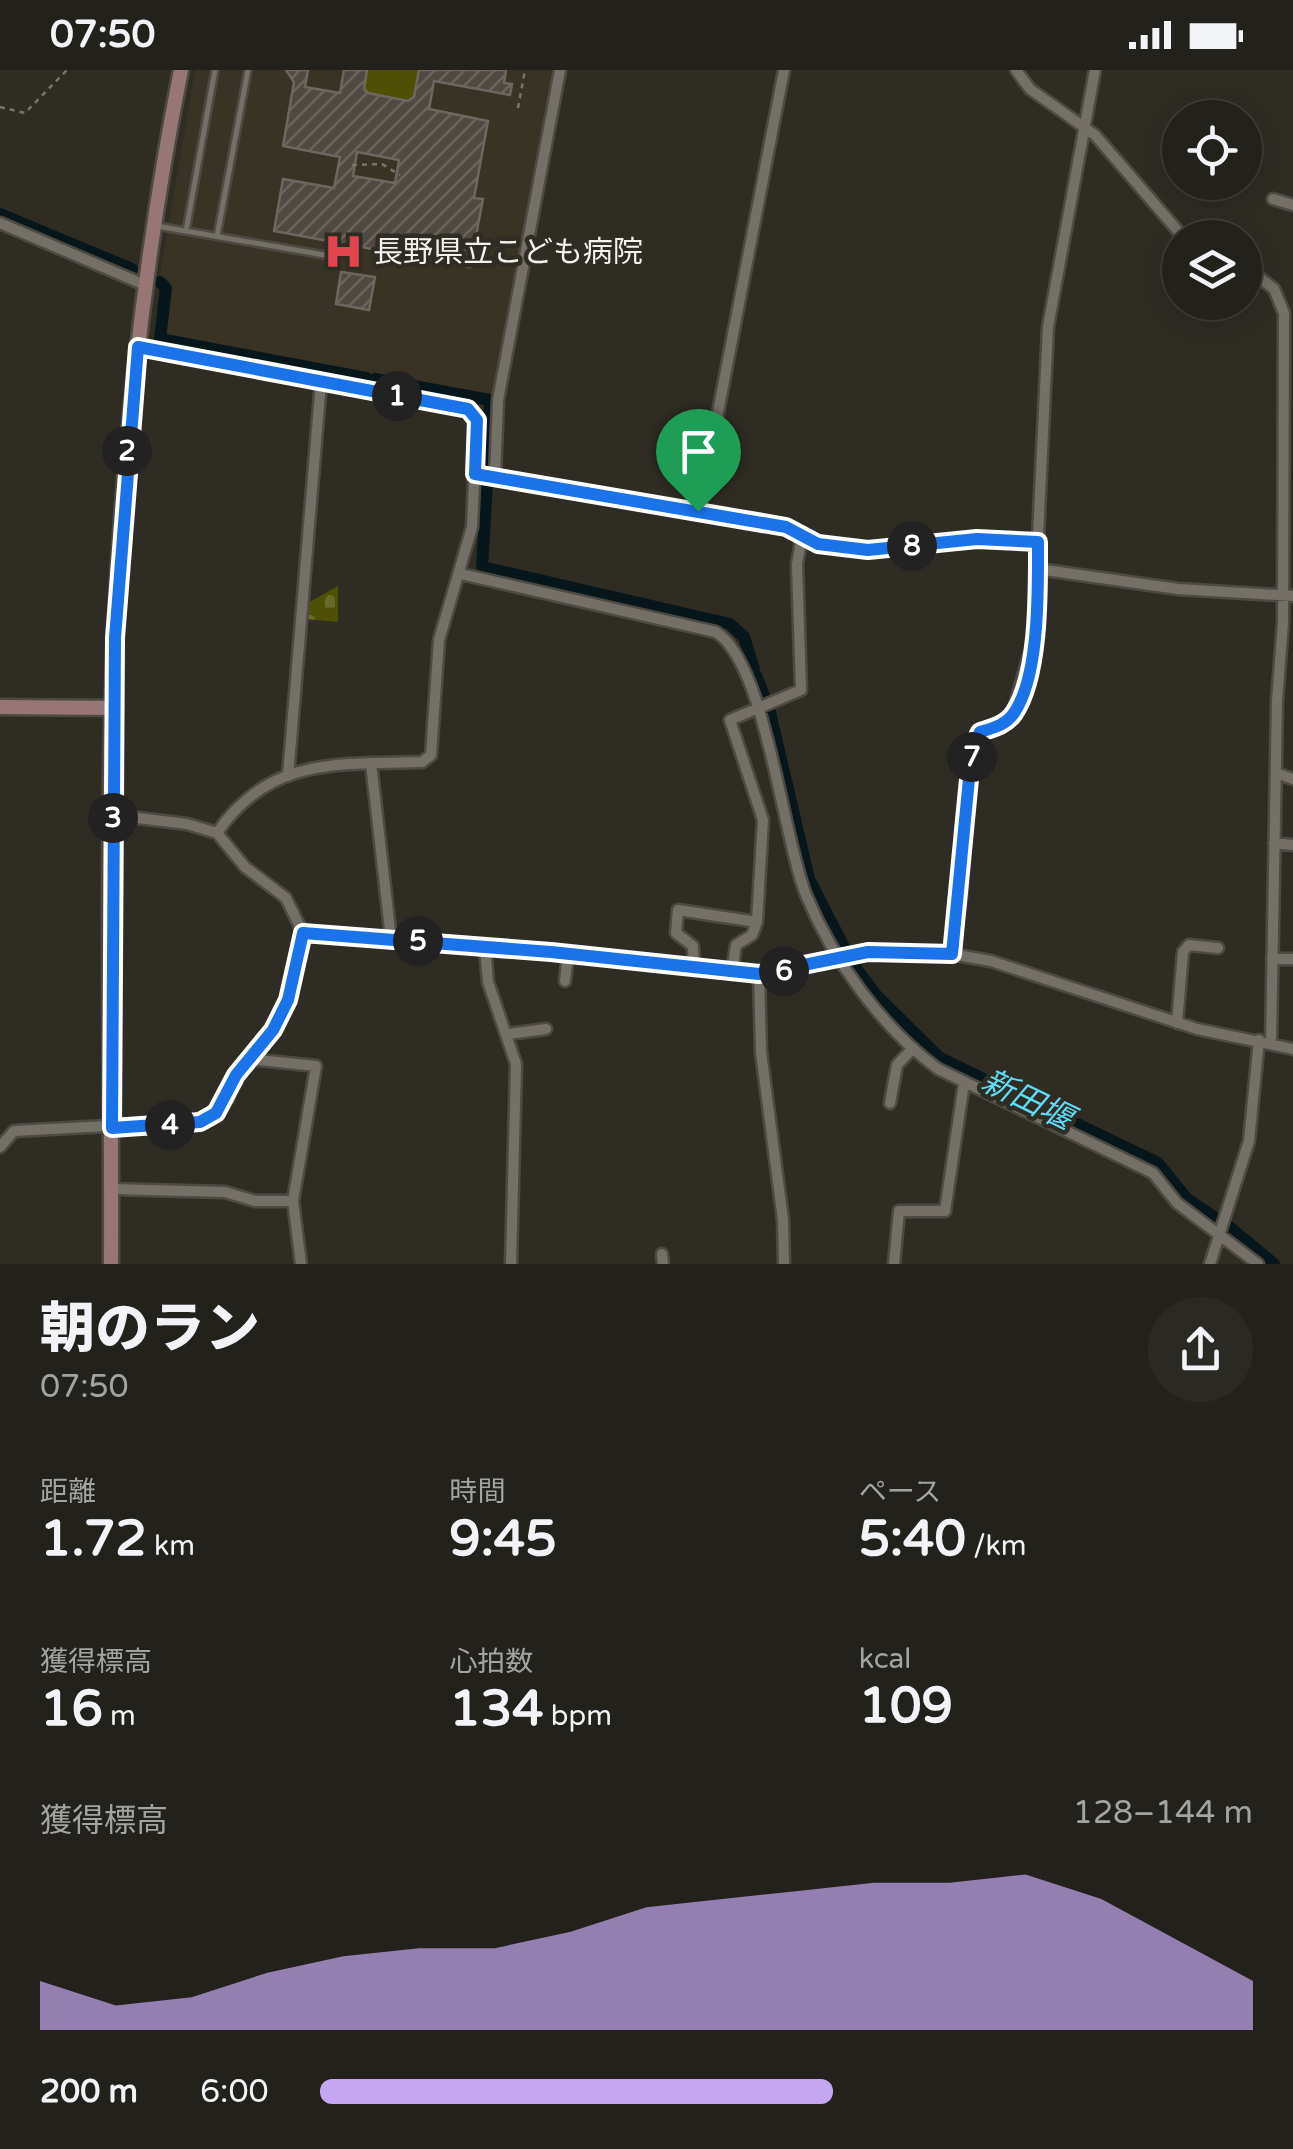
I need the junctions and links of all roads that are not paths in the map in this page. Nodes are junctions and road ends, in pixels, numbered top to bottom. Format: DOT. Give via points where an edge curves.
graph roads {
  1 [pos="181,70"];
  2 [pos="215,70"];
  3 [pos="248,70"];
  4 [pos="560,70"];
  5 [pos="784,70"];
  6 [pos="1016,70"];
  7 [pos="1095,70"];
  8 [pos="1085,124"];
  9 [pos="1273,200"];
  10 [pos="1293,206"];
  11 [pos="1168,220"];
  12 [pos="0,223"];
  13 [pos="154,225"];
  14 [pos="186,231"];
  15 [pos="217,236"];
  16 [pos="330,256"];
  17 [pos="1262,277"];
  18 [pos="145,285"];
  19 [pos="1288,337"];
  20 [pos="138,347"];
  21 [pos="321,382"];
  22 [pos="475,474"];
  23 [pos="495,477"];
  24 [pos="698,511"];
  25 [pos="802,536"];
  26 [pos="1038,542"];
  27 [pos="1038,569"];
  28 [pos="461,574"];
  29 [pos="1288,597"];
  30 [pos="757,706"];
  31 [pos="0,707"];
  32 [pos="114,708"];
  33 [pos="371,763"];
  34 [pos="1276,773"];
  35 [pos="288,776"];
  36 [pos="1293,779"];
  37 [pos="113,815"];
  38 [pos="217,834"];
  39 [pos="1274,843"];
  40 [pos="1293,846"];
  41 [pos="757,922"];
  42 [pos="303,933"];
  43 [pos="391,939"];
  44 [pos="484,947"];
  45 [pos="1218,948"];
  46 [pos="568,954"];
  47 [pos="952,954"];
  48 [pos="1272,958"];
  49 [pos="838,959"];
  50 [pos="1293,959"];
  51 [pos="694,969"];
  52 [pos="732,972"];
  53 [pos="759,974"];
  54 [pos="565,981"];
  55 [pos="1177,1023"];
  56 [pos="546,1029"];
  57 [pos="508,1034"];
  58 [pos="1265,1042"];
  59 [pos="913,1048"];
  60 [pos="1293,1049"];
  61 [pos="250,1059"];
  62 [pos="964,1083"];
  63 [pos="890,1103"];
  64 [pos="112,1128"];
  65 [pos="0,1147"];
  66 [pos="111,1189"];
  67 [pos="293,1200"];
  68 [pos="1219,1232"];
  69 [pos="111,1264"];
  70 [pos="301,1264"];
  71 [pos="510,1264"];
  72 [pos="784,1264"];
  73 [pos="894,1264"];
  74 [pos="1210,1264"];
  75 [pos="1258,1264"];
  1 -- 13 [label="main road"];
  2 -- 14 [label="lane"];
  3 -- 15 [label="lane"];
  4 -- 23 [label="street" via="498,400"];
  5 -- 24 [label="street"];
  6 -- 8 [label="street" via="1030,89"];
  7 -- 8 [label="street"];
  8 -- 11 [label="street"];
  8 -- 26 [label="street" via="1048,327"];
  9 -- 10 [label="street"];
  12 -- 18 [label="street"];
  13 -- 14 [label="lane"];
  13 -- 18 [label="main road"];
  14 -- 15 [label="lane"];
  15 -- 16 [label="lane"];
  17 -- 19 [label="street" via="1282,301"];
  18 -- 20 [label="main road"];
  19 -- 29 [label="street"];
  20 -- 21 [label="street"];
  20 -- 32 [label="main road" via="121,524"];
  21 -- 22 [label="street" via="468,409 477,420"];
  21 -- 35 [label="street"];
  22 -- 23 [label="street"];
  22 -- 28 [label="street"];
  23 -- 24 [label="street"];
  24 -- 25 [label="street" via="786,527"];
  25 -- 26 [label="street" via="868,550 977,539"];
  25 -- 30 [label="street" via="797,564 803,682 794,695"];
  26 -- 27 [label="street"];
  27 -- 29 [label="street"];
  27 -- 47 [label="street" via="1020,702 1000,726 980,732 972,748"];
  28 -- 30 [label="street" via="716,632 736,653"];
  28 -- 33 [label="street" via="439,640 431,755 422,762"];
  29 -- 34 [label="street"];
  30 -- 41 [label="street" via="730,720 763,820"];
  30 -- 49 [label="street" via="798,871"];
  31 -- 32 [label="main road"];
  32 -- 37 [label="main road"];
  33 -- 35 [label="street" via="325,764"];
  33 -- 43 [label="street"];
  34 -- 36 [label="street"];
  34 -- 39 [label="street"];
  35 -- 38 [label="street" via="250,793"];
  37 -- 38 [label="street"];
  37 -- 64 [label="main road"];
  38 -- 42 [label="street" via="245,867 286,898"];
  39 -- 40 [label="street"];
  39 -- 48 [label="street"];
  41 -- 51 [label="street" via="678,910 676,932 693,946"];
  41 -- 52 [label="street" via="752,935 736,945"];
  42 -- 43 [label="street"];
  42 -- 61 [label="street" via="288,1000"];
  43 -- 44 [label="street"];
  44 -- 46 [label="street"];
  44 -- 57 [label="street" via="488,982"];
  45 -- 55 [label="street" via="1189,945 1183,952"];
  46 -- 51 [label="street"];
  46 -- 54 [label="street"];
  47 -- 49 [label="street" via="868,952"];
  47 -- 55 [label="street"];
  48 -- 50 [label="street"];
  48 -- 58 [label="street"];
  49 -- 53 [label="street"];
  49 -- 59 [label="street"];
  51 -- 52 [label="street"];
  52 -- 53 [label="street"];
  53 -- 72 [label="street"];
  55 -- 58 [label="street"];
  56 -- 57 [label="street"];
  57 -- 71 [label="street" via="516,1078"];
  58 -- 60 [label="street"];
  58 -- 68 [label="street" via="1249,1141"];
  59 -- 62 [label="street"];
  59 -- 63 [label="street" via="896,1065"];
  61 -- 64 [label="street" via="227,1100 200,1122"];
  61 -- 67 [label="street" via="316,1066"];
  62 -- 68 [label="street" via="1153,1173 1177,1203"];
  62 -- 73 [label="street" via="945,1211 899,1211"];
  64 -- 65 [label="street" via="14,1131"];
  64 -- 66 [label="main road"];
  66 -- 67 [label="street"];
  66 -- 69 [label="main road"];
  67 -- 70 [label="street"];
  68 -- 74 [label="street"];
  68 -- 75 [label="street"];
}
